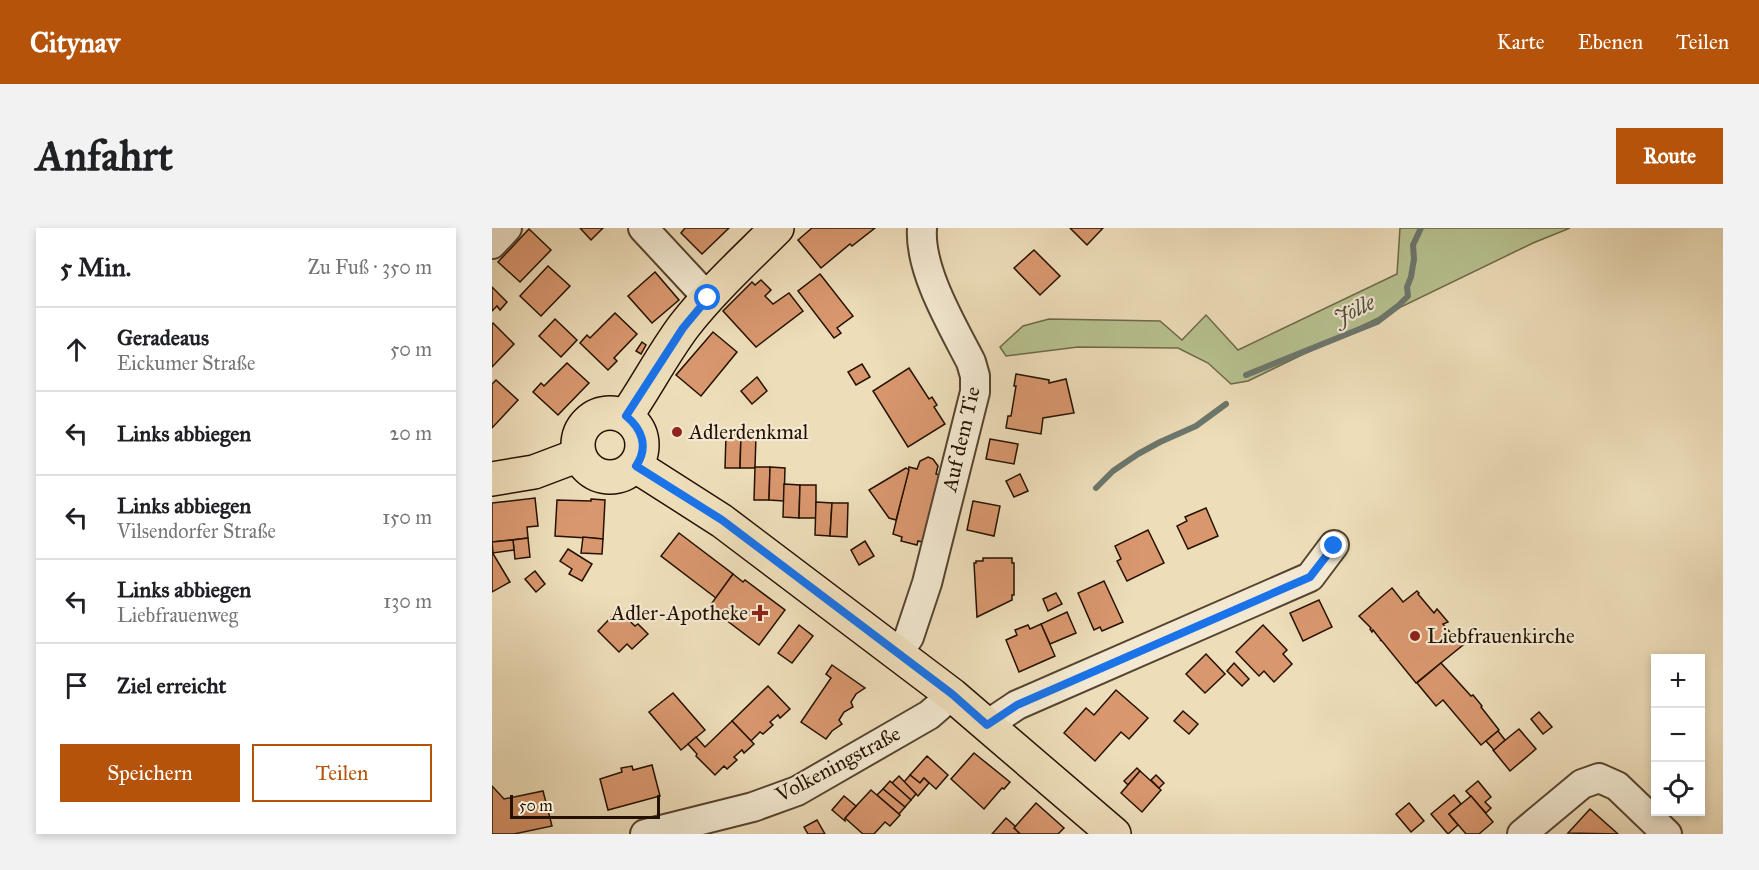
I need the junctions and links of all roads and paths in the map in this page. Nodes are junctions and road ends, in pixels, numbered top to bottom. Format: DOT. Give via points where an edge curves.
graph roads {
  1 [pos="507,228"];
  2 [pos="643,228"];
  3 [pos="777,228"];
  4 [pos="922,228"];
  5 [pos="492,244"];
  6 [pos="708,298"];
  7 [pos="626,416"];
  8 [pos="579,455"];
  9 [pos="636,466"];
  10 [pos="492,479"];
  11 [pos="1334,546"];
  12 [pos="898,653"];
  13 [pos="952,694"];
  14 [pos="987,725"];
  15 [pos="645,834"];
  16 [pos="1114,834"];
  17 [pos="1522,834"];
  18 [pos="1667,834"];
  1 -- 5 [label="street"];
  2 -- 6 [label="street"];
  3 -- 6 [label="main road"];
  4 -- 12 [label="street, Auf dem Tie" via="928,273 971,362 975,392 927,583 909,638"];
  6 -- 7 [label="main road" via="683,328"];
  7 -- 8 [label="main road" via="611,412 589,420 578,438"];
  7 -- 9 [label="main road" via="636,424 642,438 643,452"];
  8 -- 9 [label="main road" via="586,467 603,477 624,475"];
  8 -- 10 [label="main road" via="534,472"];
  9 -- 12 [label="main road" via="722,520"];
  11 -- 14 [label="street" via="1310,577 1017,705"];
  12 -- 13 [label="main road"];
  13 -- 14 [label="main road"];
  13 -- 15 [label="street, Volkeningstraße" via="929,715 797,790 753,807"];
  14 -- 16 [label="main road"];
  17 -- 18 [label="street" via="1582,784 1599,778 1617,786"];
}
